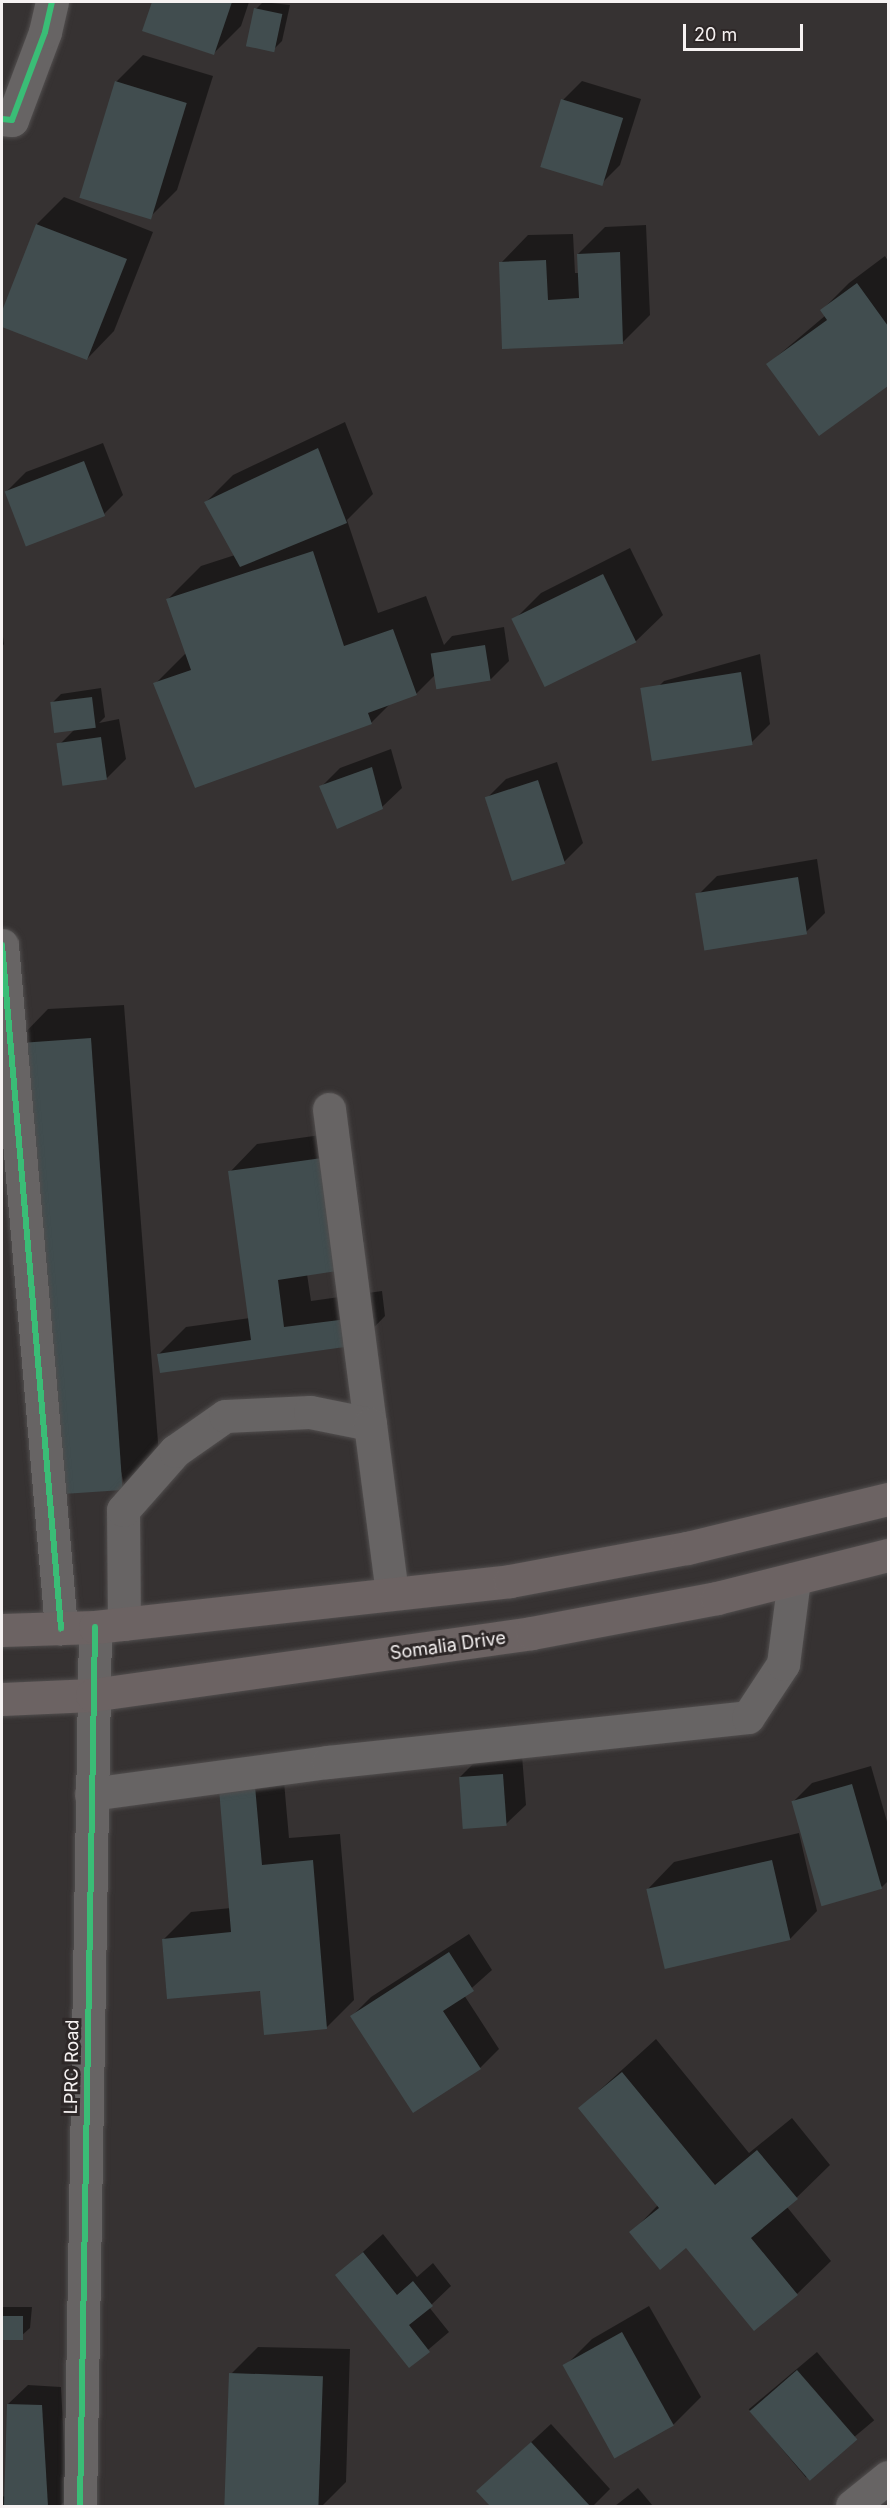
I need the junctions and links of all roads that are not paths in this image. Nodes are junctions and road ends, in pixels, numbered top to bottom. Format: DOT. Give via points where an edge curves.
graph roads {
  1 [pos="52,2"];
  2 [pos="2,119"];
  3 [pos="2,945"];
  4 [pos="329,1108"];
  5 [pos="370,1424"];
  6 [pos="888,1498"];
  7 [pos="888,1555"];
  8 [pos="794,1579"];
  9 [pos="392,1593"];
  10 [pos="109,1626"];
  11 [pos="62,1628"];
  12 [pos="2,1630"];
  13 [pos="92,1695"];
  14 [pos="2,1699"];
  15 [pos="91,1794"];
  16 [pos="888,2477"];
  17 [pos="80,2506"];
  18 [pos="852,2506"];
  1 -- 2 [label="street" via="45,32 12,120"];
  3 -- 11 [label="street"];
  4 -- 5 [label="street"];
  5 -- 9 [label="street"];
  5 -- 10 [label="street, LPRC Road" via="310,1412 225,1416 175,1451 123,1510"];
  6 -- 9 [label="main road" via="687,1548 510,1581"];
  7 -- 8 [label="main road, Somalia Drive"];
  8 -- 13 [label="main road, Somalia Drive" via="532,1634"];
  8 -- 15 [label="street" via="783,1664 747,1717 328,1762"];
  9 -- 10 [label="main road"];
  10 -- 11 [label="main road"];
  10 -- 13 [label="street, LPRC Road"];
  11 -- 12 [label="main road"];
  13 -- 14 [label="main road, Somalia Drive"];
  13 -- 15 [label="street, LPRC Road"];
  15 -- 17 [label="street, LPRC Road"];
  16 -- 18 [label="street"];
}
